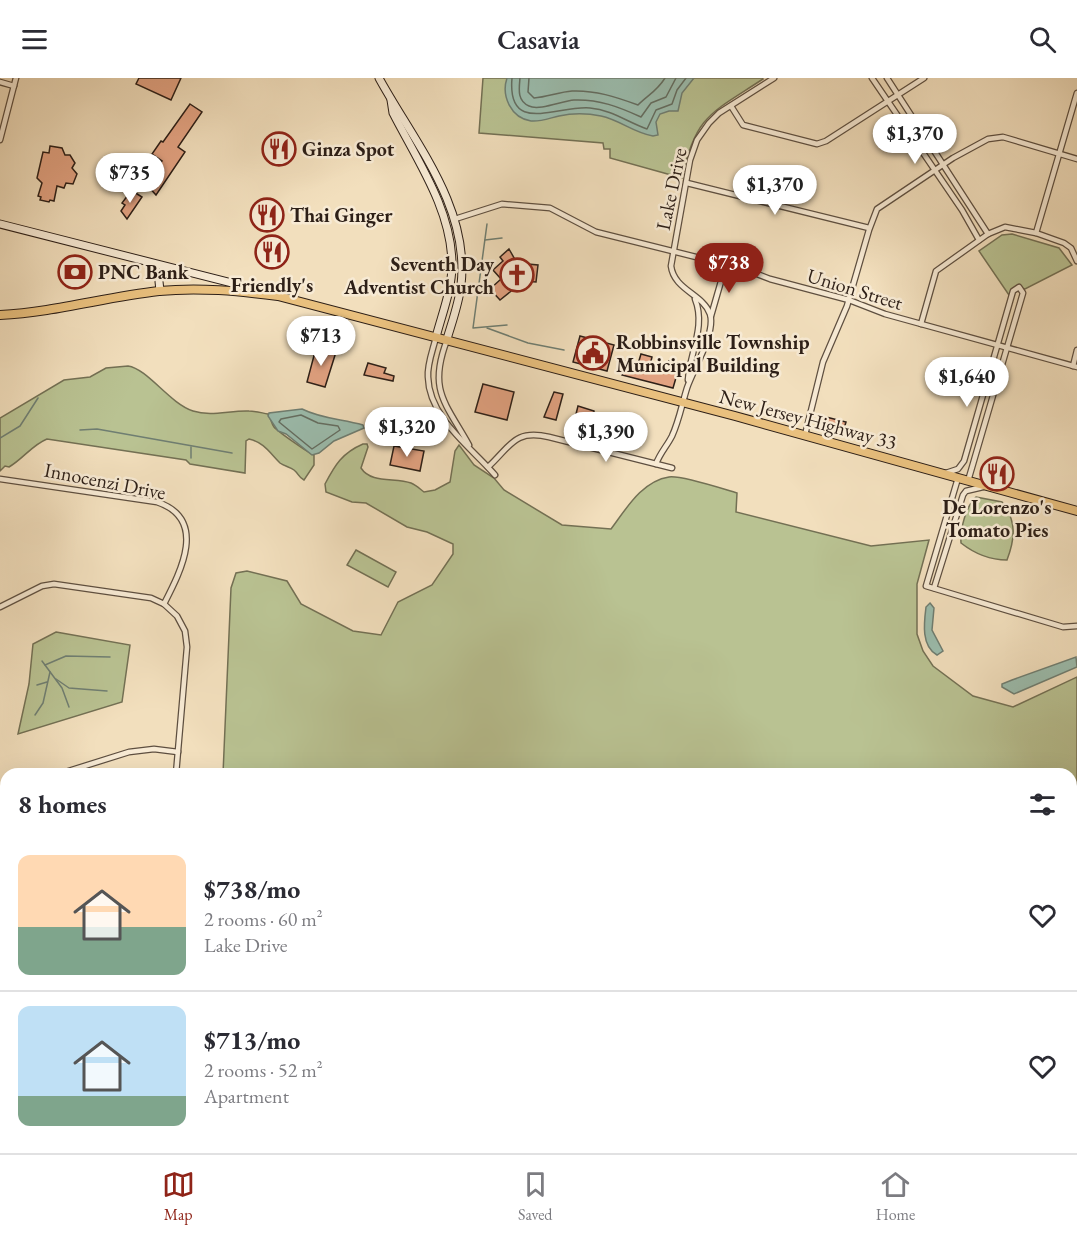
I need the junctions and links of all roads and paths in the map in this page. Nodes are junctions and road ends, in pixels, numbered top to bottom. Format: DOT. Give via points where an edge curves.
graph roads {
  1 [pos="16,78"];
  2 [pos="379,78"];
  3 [pos="774,78"];
  4 [pos="872,78"];
  5 [pos="887,78"];
  6 [pos="924,78"];
  7 [pos="0,82"];
  8 [pos="14,86"];
  9 [pos="1077,93"];
  10 [pos="898,95"];
  11 [pos="391,100"];
  12 [pos="887,102"];
  13 [pos="731,105"];
  14 [pos="0,140"];
  15 [pos="1060,154"];
  16 [pos="1077,159"];
  17 [pos="943,165"];
  18 [pos="934,172"];
  19 [pos="687,183"];
  20 [pos="444,216"];
  21 [pos="454,219"];
  22 [pos="0,224"];
  23 [pos="447,228"];
  24 [pos="869,228"];
  25 [pos="1036,233"];
  26 [pos="988,234"];
  27 [pos="979,240"];
  28 [pos="672,250"];
  29 [pos="1077,259"];
  30 [pos="148,262"];
  31 [pos="726,264"];
  32 [pos="160,291"];
  33 [pos="279,296"];
  34 [pos="696,299"];
  35 [pos="849,300"];
  36 [pos="0,315"];
  37 [pos="711,316"];
  38 [pos="921,324"];
  39 [pos="436,337"];
  40 [pos="447,339"];
  41 [pos="997,345"];
  42 [pos="1006,348"];
  43 [pos="1077,350"];
  44 [pos="1075,367"];
  45 [pos="688,385"];
  46 [pos="682,403"];
  47 [pos="805,435"];
  48 [pos="472,450"];
  49 [pos="656,464"];
  50 [pos="488,467"];
  51 [pos="672,468"];
  52 [pos="937,472"];
  53 [pos="495,475"];
  54 [pos="958,478"];
  55 [pos="0,479"];
  56 [pos="968,481"];
  57 [pos="988,486"];
  58 [pos="1077,511"];
  59 [pos="934,588"];
  60 [pos="164,604"];
  61 [pos="0,607"];
  62 [pos="1077,626"];
  63 [pos="178,752"];
  64 [pos="78,768"];
  65 [pos="177,768"];
  1 -- 8 [label="street"];
  2 -- 11 [label="street"];
  3 -- 13 [label="street, Lake Drive"];
  4 -- 12 [label="street"];
  5 -- 10 [label="street"];
  6 -- 10 [label="street"];
  7 -- 8 [label="street"];
  8 -- 14 [label="street"];
  9 -- 15 [label="street"];
  10 -- 12 [label="street"];
  10 -- 17 [label="street"];
  11 -- 20 [label="street" via="393,113"];
  11 -- 21 [label="street" via="431,167"];
  12 -- 13 [label="street" via="826,141 813,144 743,125"];
  12 -- 18 [label="street"];
  13 -- 19 [label="street, Lake Drive" via="714,118 697,140"];
  15 -- 16 [label="street"];
  15 -- 17 [label="street" via="996,137 981,141"];
  15 -- 25 [label="street"];
  17 -- 18 [label="street"];
  17 -- 26 [label="street"];
  18 -- 24 [label="street" via="877,209"];
  18 -- 27 [label="street"];
  19 -- 24 [label="street"];
  19 -- 28 [label="street, Lake Drive"];
  20 -- 21 [label="street"];
  20 -- 23 [label="street"];
  21 -- 23 [label="street"];
  21 -- 28 [label="street, Union Street" via="502,204 550,208 596,232"];
  21 -- 40 [label="street" via="462,264 461,287"];
  22 -- 30 [label="street"];
  23 -- 39 [label="street" via="452,267"];
  24 -- 35 [label="street"];
  25 -- 26 [label="street" via="1005,227"];
  25 -- 29 [label="street" via="1064,243"];
  26 -- 27 [label="street"];
  27 -- 38 [label="street" via="936,271"];
  28 -- 31 [label="street, Union Street"];
  28 -- 34 [label="street, Lake Drive" via="673,274"];
  30 -- 32 [label="street" via="158,272"];
  30 -- 33 [label="street"];
  31 -- 35 [label="street, Union Street"];
  31 -- 37 [label="street"];
  32 -- 33 [label="main road, New Jersey Highway 33" via="211,289"];
  32 -- 36 [label="main road, New Jersey Highway 33" via="52,311"];
  33 -- 39 [label="main road, New Jersey Highway 33"];
  34 -- 37 [label="street, Lake Drive" via="702,301"];
  34 -- 45 [label="street" via="701,316"];
  35 -- 38 [label="street, Union Street"];
  35 -- 47 [label="street" via="824,362"];
  37 -- 45 [label="street" via="703,351"];
  38 -- 41 [label="street, Union Street"];
  39 -- 40 [label="main road, New Jersey Highway 33"];
  39 -- 48 [label="street" via="428,369 429,392 450,427"];
  40 -- 46 [label="main road, New Jersey Highway 33"];
  40 -- 48 [label="street" via="438,367 438,384"];
  41 -- 42 [label="street, Union Street"];
  41 -- 42 [label="street" via="1013,290 1019,287 1023,292"];
  41 -- 52 [label="street" via="964,460 952,472"];
  42 -- 44 [label="street, Union Street"];
  42 -- 56 [label="street"];
  43 -- 44 [label="street"];
  45 -- 46 [label="street"];
  46 -- 47 [label="main road, New Jersey Highway 33"];
  46 -- 49 [label="street" via="672,435"];
  47 -- 52 [label="main road, New Jersey Highway 33"];
  48 -- 50 [label="street"];
  49 -- 50 [label="street" via="528,434 514,439"];
  49 -- 51 [label="street"];
  50 -- 53 [label="street"];
  52 -- 54 [label="main road, New Jersey Highway 33"];
  54 -- 56 [label="main road, New Jersey Highway 33"];
  54 -- 59 [label="street" via="926,586"];
  55 -- 60 [label="street, Innocenzi Drive" via="157,502 171,508 181,519 188,541"];
  56 -- 57 [label="main road, New Jersey Highway 33"];
  57 -- 58 [label="main road, New Jersey Highway 33"];
  57 -- 59 [label="street" via="963,495"];
  59 -- 62 [label="street" via="1063,627"];
  60 -- 61 [label="street" via="143,596 54,584"];
  60 -- 63 [label="street" via="177,616 187,639"];
  63 -- 64 [label="street" via="129,752"];
  63 -- 65 [label="street"];
}
